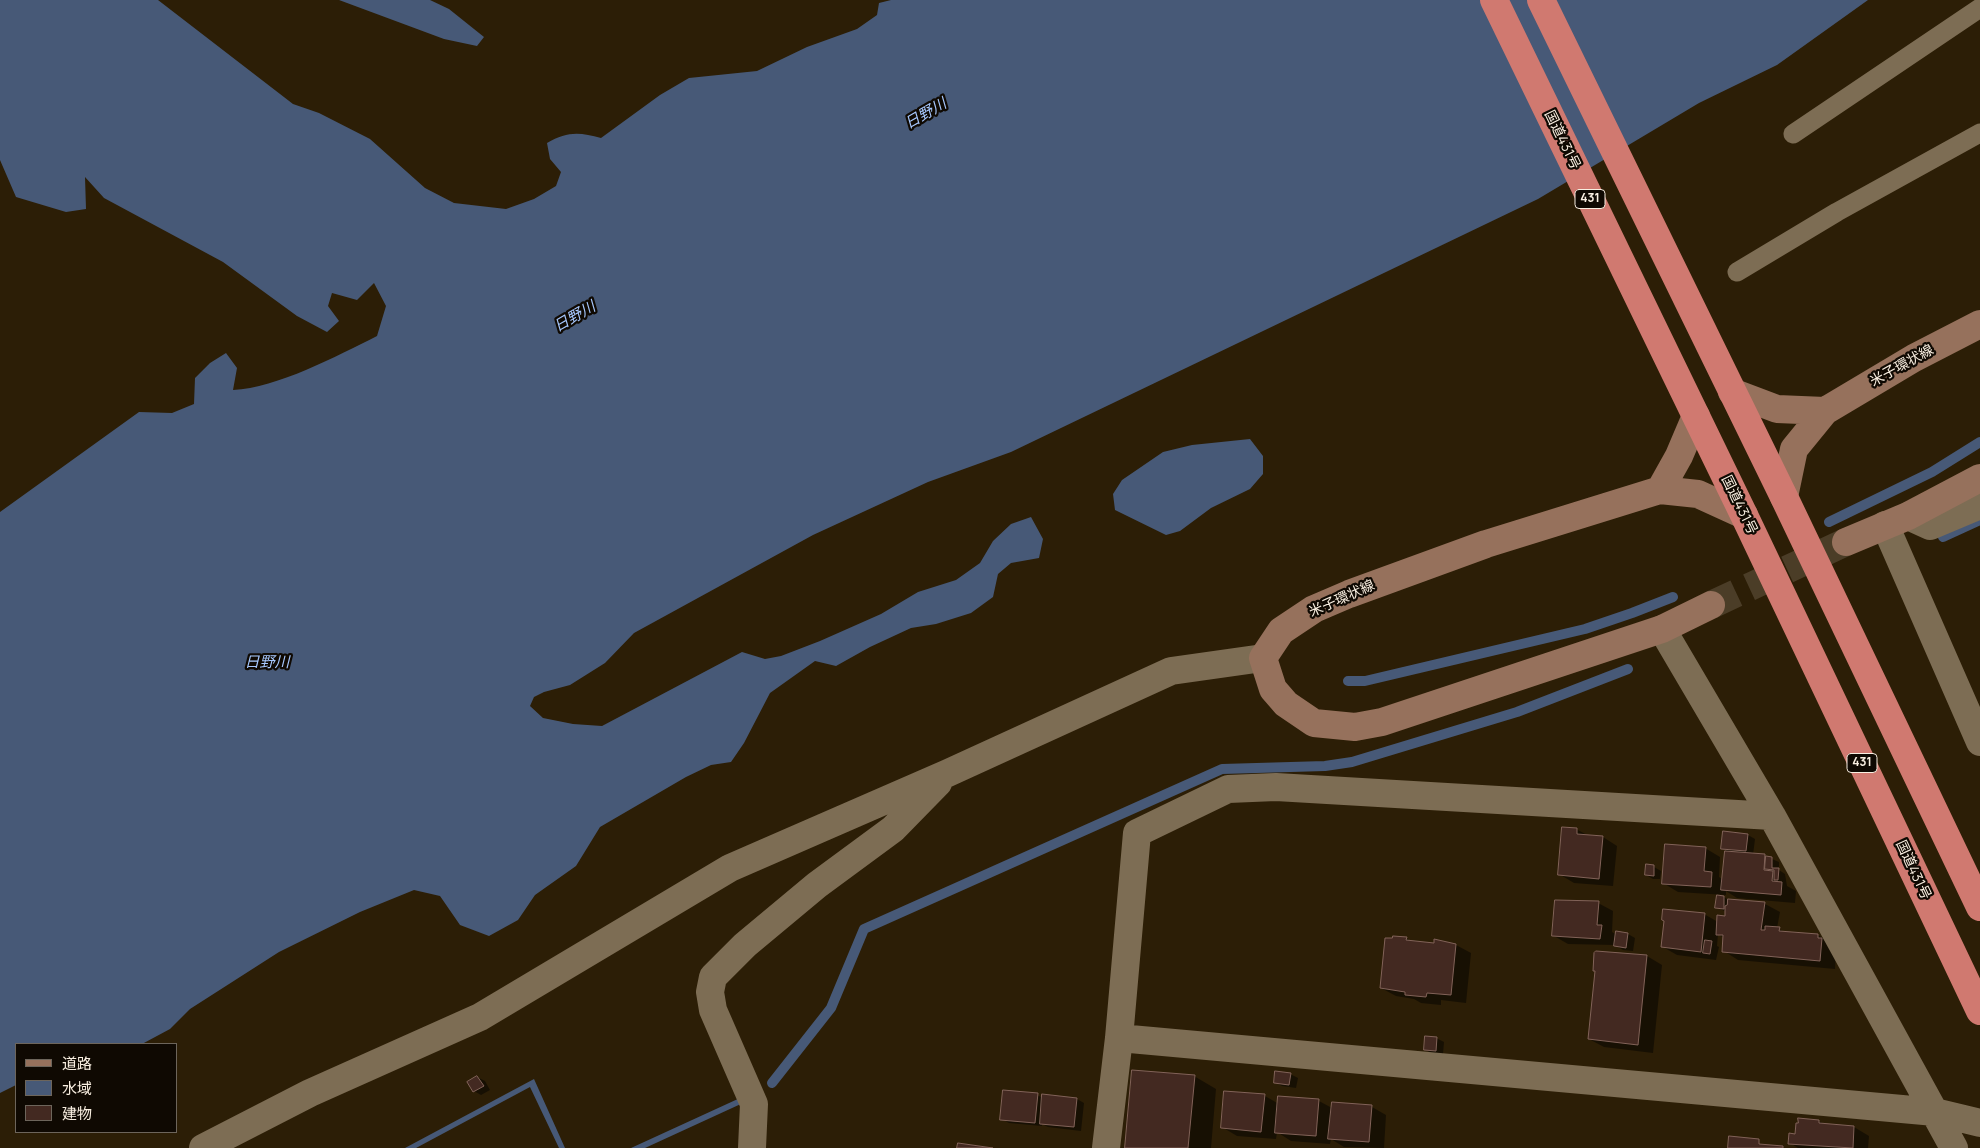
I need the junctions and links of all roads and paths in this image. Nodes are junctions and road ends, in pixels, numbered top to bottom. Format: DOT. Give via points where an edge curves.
graph roads {
  1 [pos="1494,0"];
  2 [pos="1541,0"];
  3 [pos="1980,8"];
  4 [pos="1980,133"];
  5 [pos="1793,134"];
  6 [pos="1737,272"];
  7 [pos="1980,324"];
  8 [pos="1728,385"];
  9 [pos="1691,407"];
  10 [pos="1825,411"];
  11 [pos="1980,478"];
  12 [pos="1660,490"];
  13 [pos="1784,497"];
  14 [pos="1980,505"];
  15 [pos="1744,515"];
  16 [pos="1896,520"];
  17 [pos="1846,542"];
  18 [pos="1711,605"];
  19 [pos="1662,629"];
  20 [pos="1263,658"];
  21 [pos="1980,742"];
  22 [pos="948,773"];
  23 [pos="1772,816"];
  24 [pos="1980,907"];
  25 [pos="1980,1011"];
  26 [pos="1119,1038"];
  27 [pos="1935,1112"];
  28 [pos="1980,1123"];
  29 [pos="203,1148"];
  30 [pos="752,1148"];
  31 [pos="1106,1148"];
  32 [pos="1954,1148"];
  1 -- 9 [label="highway, 国道431号 / 431"];
  2 -- 8 [label="highway"];
  3 -- 5 [label="lane"];
  4 -- 6 [label="lane"];
  7 -- 10 [label="main road, 米子環状線" via="1914,358"];
  8 -- 10 [label="main road" via="1777,409"];
  8 -- 13 [label="highway"];
  9 -- 12 [label="main road" via="1680,456"];
  9 -- 15 [label="highway, 国道431号 / 431"];
  10 -- 13 [label="main road, 米子環状線" via="1794,449"];
  11 -- 16 [label="main road"];
  12 -- 15 [label="main road, 米子環状線" via="1698,494"];
  12 -- 20 [label="main road, 米子環状線" via="1486,544 1349,594 1314,609 1281,631"];
  13 -- 24 [label="highway"];
  14 -- 16 [label="street" via="1930,526"];
  15 -- 25 [label="highway, 国道431号 / 431"];
  16 -- 17 [label="main road"];
  16 -- 21 [label="street"];
  18 -- 19 [label="main road"];
  19 -- 20 [label="main road" via="1382,722 1354,727 1314,723 1286,704 1274,689"];
  19 -- 23 [label="street"];
  20 -- 22 [label="street" via="1171,672"];
  22 -- 29 [label="street" via="730,868 480,1017 310,1093"];
  22 -- 30 [label="street" via="893,829 744,945 713,977 710,992 713,1010 754,1104"];
  23 -- 26 [label="street" via="1276,787 1228,789 1137,833"];
  23 -- 27 [label="street"];
  26 -- 27 [label="street"];
  26 -- 31 [label="street"];
  27 -- 28 [label="street"];
  27 -- 32 [label="street"];
}
